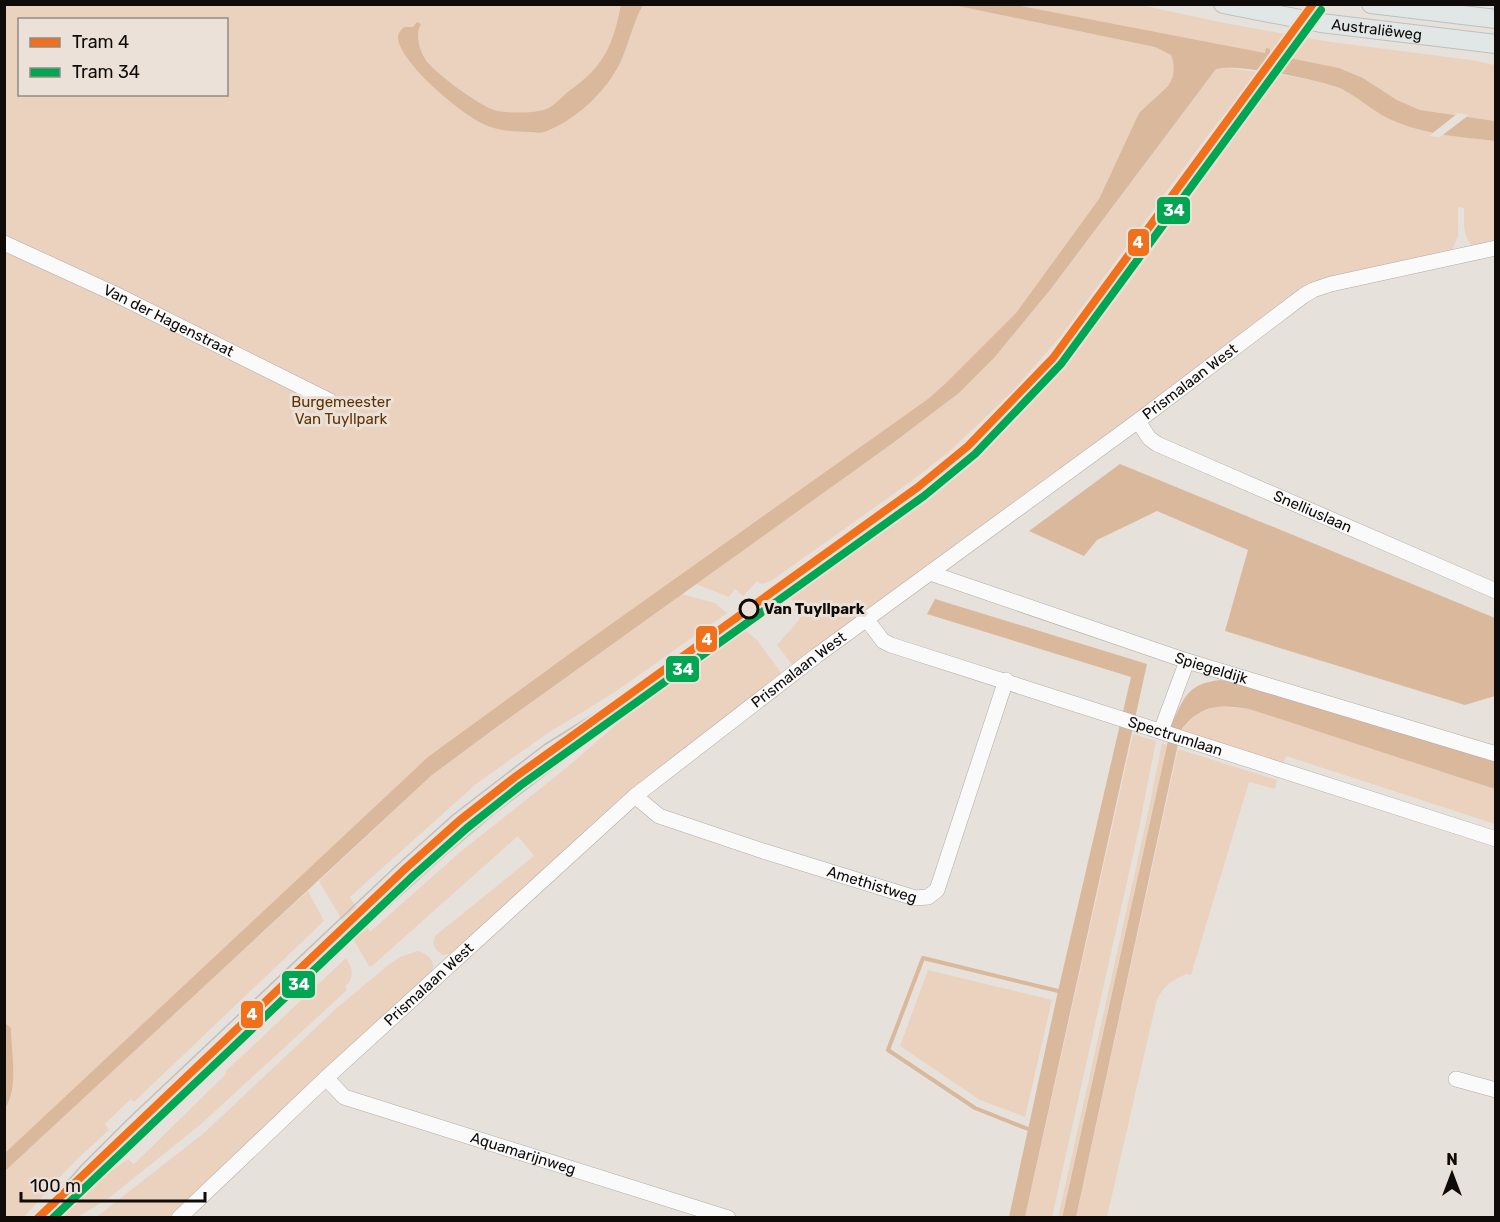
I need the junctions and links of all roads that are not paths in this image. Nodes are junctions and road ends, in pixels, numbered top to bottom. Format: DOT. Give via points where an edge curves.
graph roads {
  1 [pos="1223,4"];
  2 [pos="1371,4"];
  3 [pos="1428,4"];
  4 [pos="1401,9"];
  5 [pos="1496,19"];
  6 [pos="1422,36"];
  7 [pos="1496,44"];
  8 [pos="1496,56"];
  9 [pos="4,243"];
  10 [pos="1496,248"];
  11 [pos="330,401"];
  12 [pos="1138,421"];
  13 [pos="930,573"];
  14 [pos="1496,591"];
  15 [pos="867,620"];
  16 [pos="1187,661"];
  17 [pos="1006,680"];
  18 [pos="1161,731"];
  19 [pos="1496,754"];
  20 [pos="634,796"];
  21 [pos="1496,839"];
  22 [pos="326,1078"];
  23 [pos="1456,1079"];
  24 [pos="1496,1090"];
  25 [pos="179,1218"];
  26 [pos="728,1218"];
  1 -- 6 [label="main road, Australiëweg" via="1321,23"];
  2 -- 4 [label="main road, Australiëweg"];
  3 -- 4 [label="main road"];
  4 -- 5 [label="main road, Australiëweg"];
  6 -- 7 [label="main road, Australiëweg"];
  6 -- 8 [label="main road" via="1444,47"];
  9 -- 11 [label="street, Van der Hagenstraat"];
  10 -- 12 [label="street, Prismalaan West" via="1313,290"];
  12 -- 13 [label="street, Prismalaan West"];
  12 -- 14 [label="street, Snelliuslaan" via="1157,444"];
  13 -- 15 [label="street, Prismalaan West"];
  13 -- 16 [label="street, Spiegeldijk"];
  15 -- 17 [label="street, Spectrumlaan" via="883,641 891,645"];
  15 -- 20 [label="street, Prismalaan West"];
  16 -- 18 [label="street"];
  16 -- 19 [label="street, Spiegeldijk"];
  17 -- 18 [label="street, Spectrumlaan"];
  17 -- 20 [label="street, Amethistweg" via="937,890 927,897 915,898 862,882 659,816"];
  18 -- 21 [label="street, Spectrumlaan"];
  20 -- 22 [label="street, Prismalaan West"];
  22 -- 25 [label="street, Prismalaan West"];
  22 -- 26 [label="street, Aquamarijnweg" via="344,1097"];
  23 -- 24 [label="street"];
}
